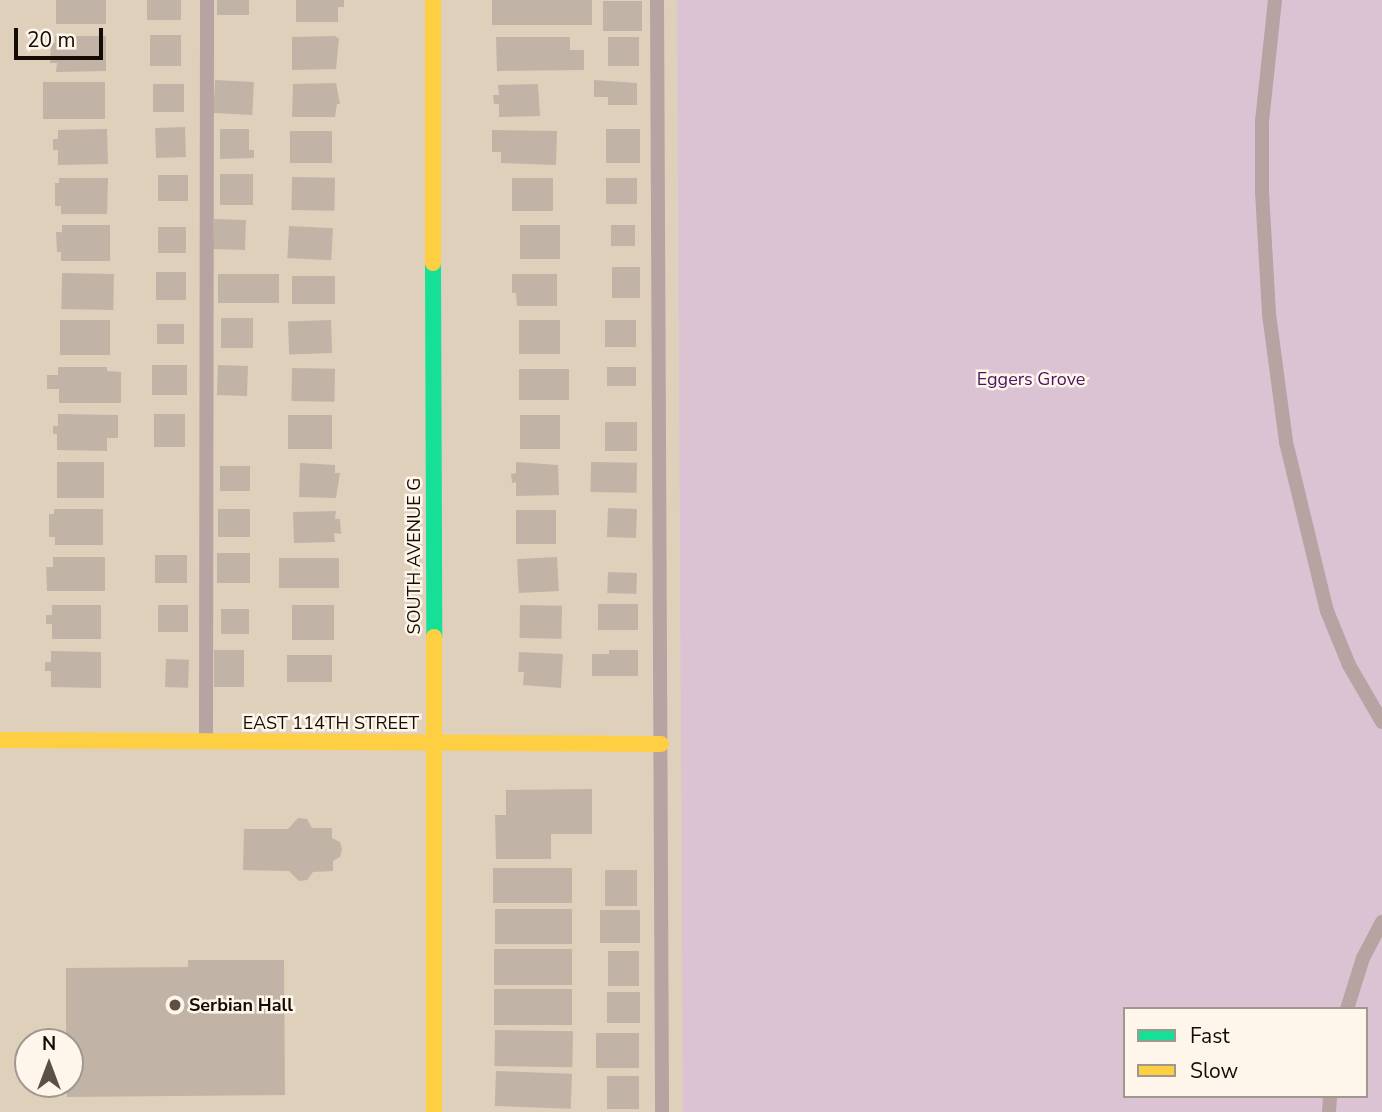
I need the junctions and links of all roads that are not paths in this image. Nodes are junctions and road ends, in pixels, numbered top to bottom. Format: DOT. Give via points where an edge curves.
graph roads {
  1 [pos="207,0"];
  2 [pos="432,0"];
  3 [pos="657,0"];
  4 [pos="1275,0"];
  5 [pos="1382,722"];
  6 [pos="0,740"];
  7 [pos="206,741"];
  8 [pos="433,743"];
  9 [pos="661,744"];
  10 [pos="1382,922"];
  11 [pos="1348,1007"];
  12 [pos="434,1112"];
  13 [pos="662,1112"];
  1 -- 7 [label="lane"];
  2 -- 8 [label="street, SOUTH AVENUE G"];
  3 -- 9 [label="lane"];
  4 -- 5 [label="lane" via="1262,121 1262,192 1269,314 1286,442 1327,611 1349,665"];
  6 -- 7 [label="street, EAST 114TH STREET"];
  7 -- 8 [label="street, EAST 114TH STREET"];
  8 -- 9 [label="street, EAST 114TH STREET"];
  8 -- 12 [label="street, SOUTH AVENUE G"];
  9 -- 13 [label="lane"];
  10 -- 11 [label="lane" via="1363,958"];
}
